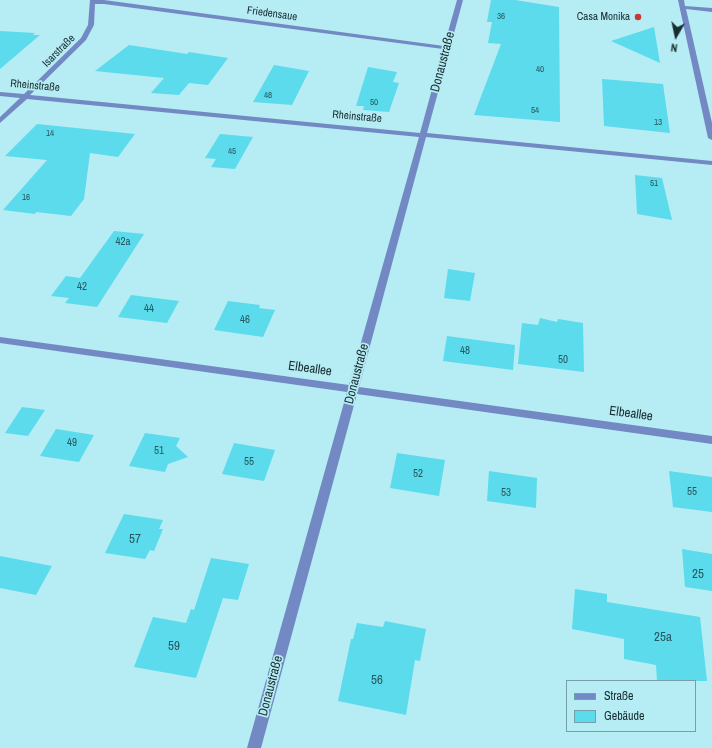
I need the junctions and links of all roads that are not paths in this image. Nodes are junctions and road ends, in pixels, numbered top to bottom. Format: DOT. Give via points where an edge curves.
graph roads {
  1 [pos="460,0"];
  2 [pos="681,0"];
  3 [pos="93,1"];
  4 [pos="682,8"];
  5 [pos="712,10"];
  6 [pos="447,48"];
  7 [pos="0,94"];
  8 [pos="27,96"];
  9 [pos="0,122"];
  10 [pos="423,134"];
  11 [pos="712,138"];
  12 [pos="712,163"];
  13 [pos="0,340"];
  14 [pos="353,389"];
  15 [pos="712,440"];
  16 [pos="254,748"];
  1 -- 6 [label="street, Donaustraße"];
  2 -- 4 [label="street"];
  3 -- 6 [label="street, Friedensaue"];
  3 -- 8 [label="street, Isarstraße" via="91,25 84,40"];
  4 -- 5 [label="street"];
  4 -- 11 [label="street"];
  6 -- 10 [label="street, Donaustraße"];
  7 -- 8 [label="street, Rheinstraße"];
  8 -- 9 [label="street, Isarstraße"];
  8 -- 10 [label="street, Rheinstraße"];
  10 -- 12 [label="street, Rheinstraße"];
  10 -- 14 [label="street, Donaustraße"];
  13 -- 14 [label="street, Elbeallee"];
  14 -- 15 [label="street, Elbeallee"];
  14 -- 16 [label="street, Donaustraße"];
}
